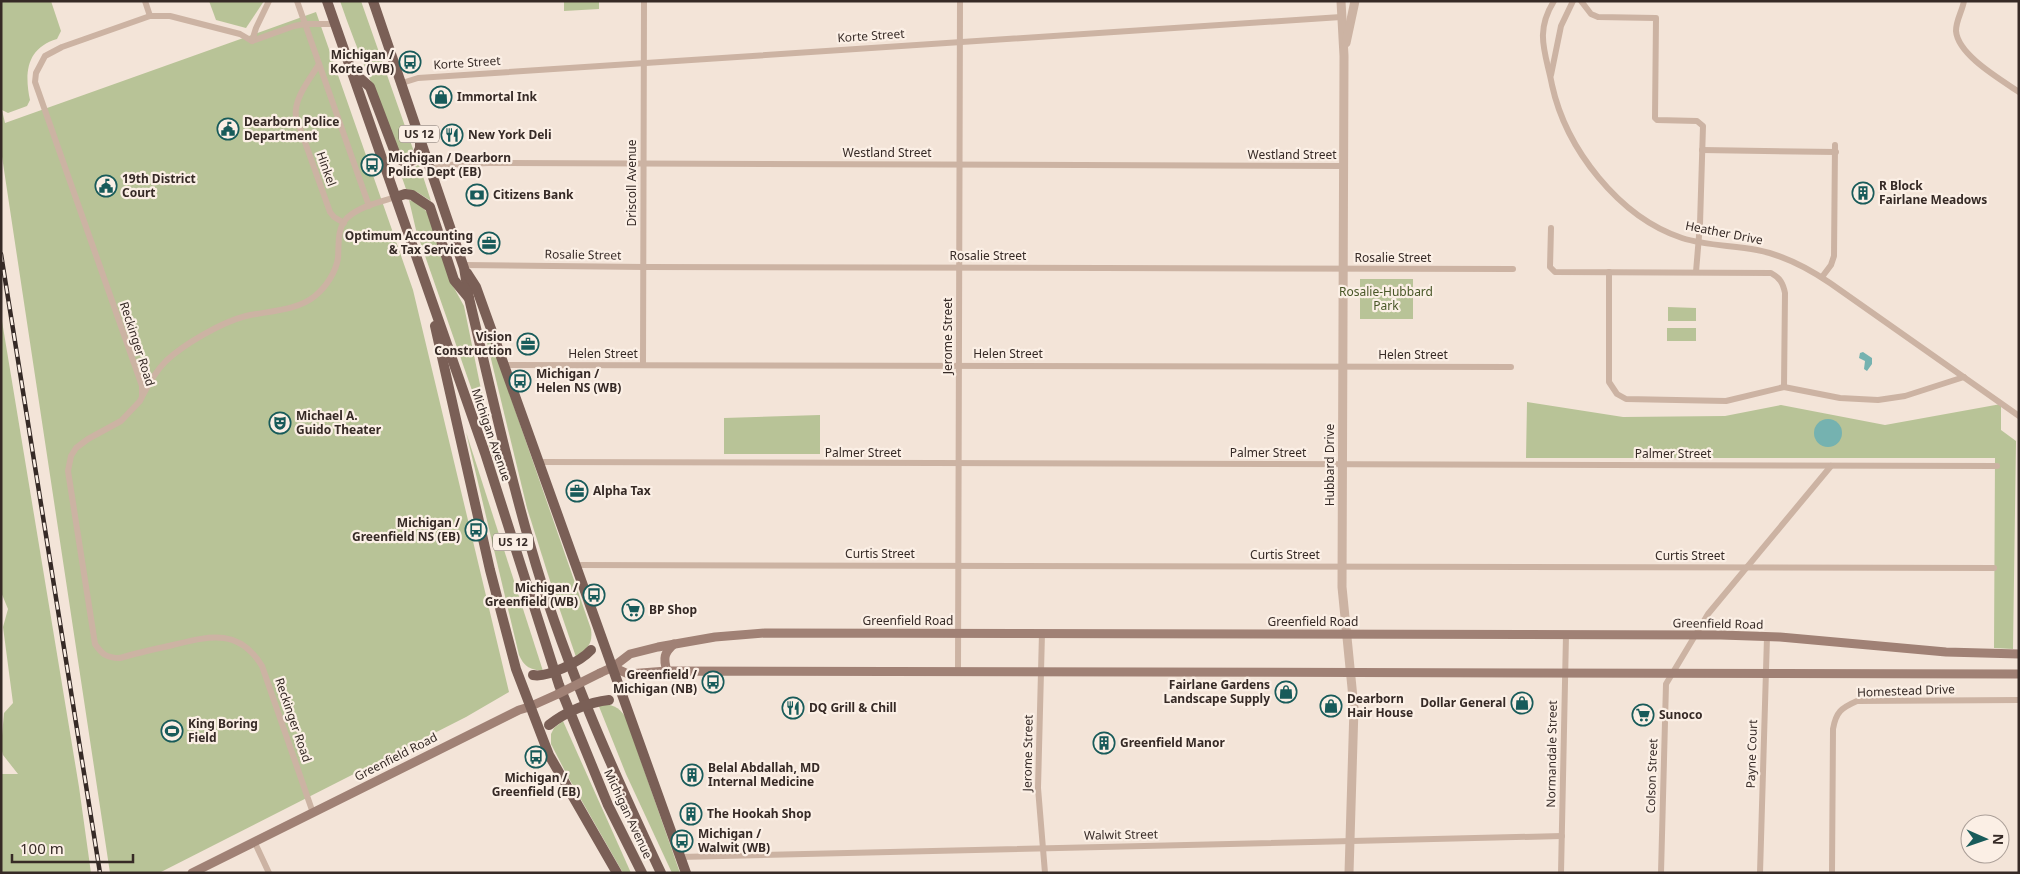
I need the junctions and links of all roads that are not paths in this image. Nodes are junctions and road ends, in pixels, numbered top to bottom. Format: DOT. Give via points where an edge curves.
graph roads {
  1 [pos="145,1"];
  2 [pos="269,1"];
  3 [pos="297,1"];
  4 [pos="327,1"];
  5 [pos="374,1"];
  6 [pos="644,1"];
  7 [pos="960,1"];
  8 [pos="1341,1"];
  9 [pos="1355,1"];
  10 [pos="1554,1"];
  11 [pos="1572,1"];
  12 [pos="1581,1"];
  13 [pos="1964,1"];
  14 [pos="150,16"];
  15 [pos="1341,17"];
  16 [pos="305,24"];
  17 [pos="335,24"];
  18 [pos="252,41"];
  19 [pos="960,41"];
  20 [pos="1344,56"];
  21 [pos="644,62"];
  22 [pos="319,64"];
  23 [pos="352,71"];
  24 [pos="1551,77"];
  25 [pos="402,83"];
  26 [pos="2019,92"];
  27 [pos="420,135"];
  28 [pos="1702,150"];
  29 [pos="644,164"];
  30 [pos="959,164"];
  31 [pos="1343,166"];
  32 [pos="431,169"];
  33 [pos="396,197"];
  34 [pos="369,206"];
  35 [pos="345,221"];
  36 [pos="1551,228"];
  37 [pos="1698,242"];
  38 [pos="464,266"];
  39 [pos="644,267"];
  40 [pos="959,268"];
  41 [pos="1343,269"];
  42 [pos="1513,269"];
  43 [pos="1610,272"];
  44 [pos="1696,272"];
  45 [pos="423,277"];
  46 [pos="1822,277"];
  47 [pos="469,298"];
  48 [pos="504,365"];
  49 [pos="644,365"];
  50 [pos="959,366"];
  51 [pos="1342,367"];
  52 [pos="1512,367"];
  53 [pos="1964,377"];
  54 [pos="1784,387"];
  55 [pos="142,396"];
  56 [pos="2019,416"];
  57 [pos="539,462"];
  58 [pos="959,464"];
  59 [pos="1342,465"];
  60 [pos="1831,466"];
  61 [pos="1997,466"];
  62 [pos="575,565"];
  63 [pos="958,566"];
  64 [pos="1342,566"];
  65 [pos="1746,568"];
  66 [pos="1994,568"];
  67 [pos="958,633"];
  68 [pos="1042,633"];
  69 [pos="601,634"];
  70 [pos="1346,634"];
  71 [pos="1566,635"];
  72 [pos="1695,635"];
  73 [pos="1767,637"];
  74 [pos="675,644"];
  75 [pos="2019,654"];
  76 [pos="514,661"];
  77 [pos="613,668"];
  78 [pos="667,671"];
  79 [pos="958,672"];
  80 [pos="1041,672"];
  81 [pos="1350,673"];
  82 [pos="1565,673"];
  83 [pos="1671,673"];
  84 [pos="1766,674"];
  85 [pos="2019,674"];
  86 [pos="2019,700"];
  87 [pos="626,706"];
  88 [pos="529,707"];
  89 [pos="542,737"];
  90 [pos="313,813"];
  91 [pos="1562,836"];
  92 [pos="1350,841"];
  93 [pos="255,843"];
  94 [pos="1043,848"];
  95 [pos="680,857"];
  96 [pos="192,873"];
  97 [pos="269,873"];
  98 [pos="617,873"];
  99 [pos="642,873"];
  100 [pos="661,873"];
  101 [pos="686,873"];
  102 [pos="1045,873"];
  103 [pos="1350,873"];
  104 [pos="1561,873"];
  105 [pos="1661,873"];
  106 [pos="1760,873"];
  107 [pos="1832,873"];
  1 -- 14 [label="street"];
  2 -- 18 [label="street"];
  3 -- 16 [label="street"];
  4 -- 17 [label="main road, Michigan Avenue / US 12"];
  5 -- 25 [label="main road, Michigan Avenue / US 12"];
  6 -- 21 [label="street, Driscoll Avenue"];
  7 -- 19 [label="street, Jerome Street"];
  8 -- 15 [label="street, Hubbard Drive"];
  9 -- 20 [label="street, Hubbard Drive"];
  10 -- 24 [label="street, Heather Drive" via="1544,23 1542,38"];
  11 -- 24 [label="street, Heather Drive" via="1561,26"];
  12 -- 28 [label="street" via="1591,14 1598,17 1656,18 1655,118 1701,123"];
  13 -- 26 [label="street" via="1956,30 1959,42 1968,55"];
  14 -- 18 [label="street, Reckinger Road" via="170,16 240,34"];
  14 -- 55 [label="street, Reckinger Road" via="45,56 34,82 142,386"];
  15 -- 19 [label="street, Korte Street"];
  15 -- 20 [label="street, Hubbard Drive"];
  16 -- 17 [label="street"];
  16 -- 18 [label="street"];
  16 -- 22 [label="street"];
  17 -- 23 [label="main road, Michigan Avenue / US 12"];
  19 -- 21 [label="street, Korte Street"];
  19 -- 30 [label="street, Jerome Street"];
  20 -- 31 [label="street, Hubbard Drive"];
  21 -- 25 [label="street, Korte Street" via="418,78"];
  21 -- 29 [label="street, Driscoll Avenue"];
  22 -- 34 [label="street"];
  22 -- 35 [label="street, Hinkel" via="295,111 330,212"];
  23 -- 27 [label="main road" via="370,87 397,158 406,163 415,159 420,148"];
  23 -- 33 [label="main road, Michigan Avenue / US 12"];
  24 -- 37 [label="street, Heather Drive" via="1556,103 1566,126 1603,184 1647,221"];
  25 -- 27 [label="main road, Michigan Avenue / US 12"];
  27 -- 32 [label="main road, Michigan Avenue / US 12"];
  28 -- 37 [label="street"];
  28 -- 46 [label="street" via="1835,149 1834,256"];
  29 -- 30 [label="street, Westland Street"];
  29 -- 32 [label="street, Westland Street" via="488,163"];
  29 -- 39 [label="street, Driscoll Avenue"];
  30 -- 31 [label="street, Westland Street"];
  30 -- 40 [label="street, Jerome Street"];
  31 -- 41 [label="street, Hubbard Drive"];
  32 -- 38 [label="main road, Michigan Avenue / US 12"];
  33 -- 34 [label="street"];
  33 -- 45 [label="main road, Michigan Avenue / US 12"];
  33 -- 47 [label="main road" via="412,196 430,207 454,280"];
  34 -- 35 [label="street"];
  35 -- 55 [label="street" via="340,230 335,268 315,296 302,303 239,318 210,332 168,360 150,380"];
  36 -- 43 [label="street" via="1552,270"];
  37 -- 44 [label="street"];
  37 -- 46 [label="street, Heather Drive" via="1758,250"];
  38 -- 39 [label="street, Rosalie Street"];
  38 -- 47 [label="main road, Michigan Avenue / US 12"];
  38 -- 48 [label="main road" via="476,287"];
  39 -- 40 [label="street, Rosalie Street"];
  39 -- 49 [label="street, Driscoll Avenue"];
  40 -- 41 [label="street, Rosalie Street"];
  40 -- 50 [label="street, Jerome Street"];
  41 -- 42 [label="street, Rosalie Street"];
  41 -- 51 [label="street, Hubbard Drive"];
  43 -- 44 [label="street"];
  43 -- 54 [label="street" via="1609,382 1617,394 1636,400 1726,401"];
  44 -- 54 [label="street" via="1771,273 1781,281 1785,293"];
  45 -- 76 [label="main road"];
  45 -- 99 [label="main road, Michigan Avenue / US 12" via="559,685 608,805"];
  46 -- 53 [label="street, Heather Drive"];
  47 -- 100 [label="main road, Michigan Avenue / US 12" via="537,567 575,676"];
  48 -- 49 [label="street, Helen Street"];
  48 -- 57 [label="main road"];
  49 -- 50 [label="street, Helen Street"];
  50 -- 51 [label="street, Helen Street"];
  50 -- 58 [label="street, Jerome Street"];
  51 -- 52 [label="street, Helen Street"];
  51 -- 59 [label="street, Hubbard Drive"];
  53 -- 54 [label="street" via="1905,396 1878,400 1840,398"];
  53 -- 56 [label="street, Heather Drive"];
  55 -- 90 [label="street, Reckinger Road" via="121,422 76,448 68,471 94,644 110,658 219,637 244,645 262,666"];
  57 -- 58 [label="street, Palmer Street"];
  57 -- 62 [label="main road"];
  58 -- 59 [label="street, Palmer Street"];
  58 -- 63 [label="street, Jerome Street"];
  59 -- 60 [label="street, Palmer Street"];
  59 -- 64 [label="street, Hubbard Drive"];
  60 -- 61 [label="street, Palmer Street"];
  60 -- 65 [label="street, Colson Street"];
  62 -- 63 [label="street, Curtis Street"];
  62 -- 69 [label="main road"];
  63 -- 64 [label="street, Curtis Street"];
  63 -- 67 [label="street, Jerome Street"];
  64 -- 65 [label="street, Curtis Street"];
  64 -- 70 [label="street, Hubbard Drive"];
  65 -- 66 [label="street, Curtis Street"];
  65 -- 72 [label="street, Colson Street"];
  67 -- 68 [label="main road, Greenfield Road"];
  67 -- 74 [label="main road, Greenfield Road" via="743,634"];
  67 -- 79 [label="street, Jerome Street"];
  68 -- 70 [label="main road, Greenfield Road"];
  68 -- 80 [label="street, Jerome Street"];
  69 -- 76 [label="main road, bridge" via="581,659 548,674 533,675"];
  69 -- 77 [label="main road"];
  70 -- 71 [label="main road, Greenfield Road"];
  70 -- 81 [label="street, Hubbard Drive"];
  71 -- 72 [label="main road, Greenfield Road"];
  71 -- 82 [label="street, Normandale Street"];
  72 -- 73 [label="main road, Greenfield Road"];
  72 -- 83 [label="street, Colson Street"];
  73 -- 75 [label="main road, Greenfield Road" via="1946,652"];
  73 -- 84 [label="street, Payne Court"];
  74 -- 77 [label="main road, Greenfield Road" via="630,654"];
  74 -- 78 [label="main road" via="666,651"];
  76 -- 88 [label="main road"];
  77 -- 78 [label="main road" via="628,674"];
  77 -- 87 [label="main road"];
  77 -- 88 [label="main road, Greenfield Road, bridge"];
  78 -- 79 [label="main road"];
  79 -- 80 [label="main road"];
  80 -- 81 [label="main road"];
  80 -- 94 [label="street, Jerome Street" via="1038,788"];
  81 -- 82 [label="main road"];
  81 -- 92 [label="street, Hubbard Drive" via="1354,708"];
  82 -- 83 [label="main road"];
  82 -- 91 [label="street, Normandale Street"];
  83 -- 84 [label="main road"];
  83 -- 105 [label="street, Colson Street" via="1666,684"];
  84 -- 85 [label="main road"];
  84 -- 106 [label="street, Payne Court"];
  86 -- 107 [label="street, Homestead Drive" via="1857,702 1846,706 1836,717 1833,729"];
  87 -- 89 [label="main road, bridge" via="609,700 592,703 557,719"];
  87 -- 95 [label="main road"];
  88 -- 89 [label="main road"];
  88 -- 90 [label="main road, Greenfield Road"];
  89 -- 98 [label="main road"];
  90 -- 93 [label="main road, Greenfield Road"];
  91 -- 92 [label="street, Walwit Street"];
  91 -- 104 [label="street, Normandale Street"];
  92 -- 94 [label="street, Walwit Street"];
  92 -- 103 [label="street, Hubbard Drive"];
  93 -- 96 [label="main road, Greenfield Road"];
  93 -- 97 [label="street"];
  94 -- 95 [label="street, Walwit Street"];
  94 -- 102 [label="street, Jerome Street"];
  95 -- 101 [label="main road"];
}
